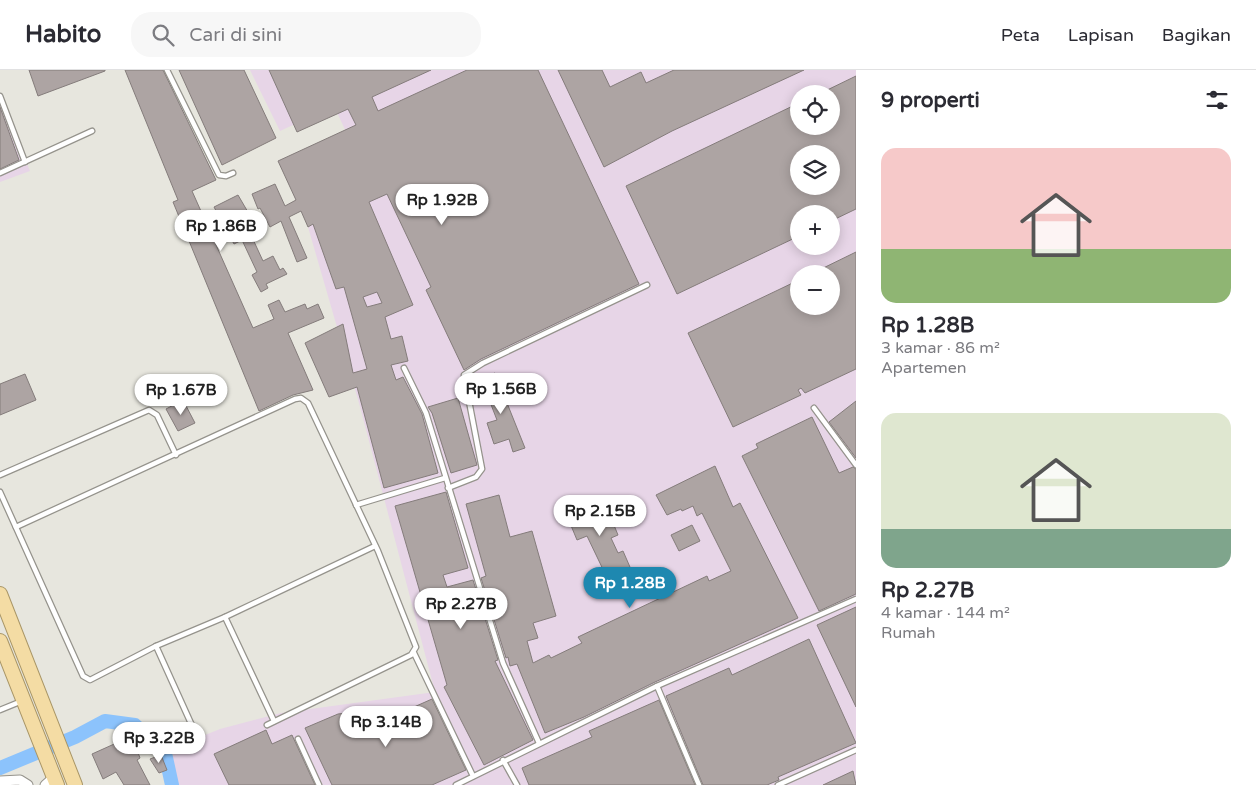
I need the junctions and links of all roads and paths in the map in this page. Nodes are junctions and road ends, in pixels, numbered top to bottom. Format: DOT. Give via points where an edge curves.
graph roads {
  1 [pos="167,70"];
  2 [pos="0,96"];
  3 [pos="92,131"];
  4 [pos="25,162"];
  5 [pos="0,173"];
  6 [pos="233,173"];
  7 [pos="647,285"];
  8 [pos="404,368"];
  9 [pos="814,408"];
  10 [pos="176,455"];
  11 [pos="856,465"];
  12 [pos="0,475"];
  13 [pos="445,478"];
  14 [pos="448,488"];
  15 [pos="0,492"];
  16 [pos="356,505"];
  17 [pos="16,527"];
  18 [pos="376,546"];
  19 [pos="0,594"];
  20 [pos="856,599"];
  21 [pos="225,617"];
  22 [pos="0,641"];
  23 [pos="156,646"];
  24 [pos="414,653"];
  25 [pos="657,686"];
  26 [pos="23,700"];
  27 [pos="0,710"];
  28 [pos="274,721"];
  29 [pos="267,725"];
  30 [pos="194,730"];
  31 [pos="298,739"];
  32 [pos="539,743"];
  33 [pos="856,750"];
  34 [pos="503,760"];
  35 [pos="473,776"];
  36 [pos="0,781"];
  37 [pos="52,782"];
  38 [pos="28,785"];
  39 [pos="75,785"];
  40 [pos="319,785"];
  41 [pos="456,785"];
  42 [pos="517,785"];
  43 [pos="699,785"];
  44 [pos="778,785"];
  1 -- 6 [label="lane" via="219,175"];
  2 -- 4 [label="lane"];
  3 -- 4 [label="lane"];
  4 -- 5 [label="lane"];
  7 -- 14 [label="lane" via="468,372 464,380 482,469 476,477"];
  8 -- 13 [label="lane" via="426,413"];
  9 -- 11 [label="lane"];
  10 -- 12 [label="lane" via="157,415 150,410"];
  10 -- 16 [label="lane" via="301,398 308,403"];
  10 -- 17 [label="lane"];
  13 -- 14 [label="lane"];
  13 -- 16 [label="lane"];
  14 -- 32 [label="lane" via="503,663"];
  15 -- 17 [label="lane"];
  16 -- 18 [label="lane"];
  17 -- 23 [label="lane" via="83,676 90,680"];
  18 -- 21 [label="lane"];
  18 -- 24 [label="lane" via="415,642"];
  19 -- 39 [label="highway"];
  20 -- 25 [label="lane"];
  21 -- 23 [label="lane"];
  21 -- 28 [label="lane"];
  22 -- 26 [label="highway"];
  23 -- 30 [label="lane"];
  24 -- 28 [label="lane"];
  24 -- 35 [label="lane"];
  25 -- 32 [label="lane"];
  25 -- 43 [label="lane"];
  26 -- 27 [label="lane"];
  26 -- 37 [label="highway" via="48,760"];
  28 -- 29 [label="lane"];
  31 -- 40 [label="lane"];
  32 -- 34 [label="lane"];
  33 -- 44 [label="lane"];
  34 -- 35 [label="lane"];
  34 -- 42 [label="lane"];
  35 -- 41 [label="lane"];
  36 -- 38 [label="street" via="20,780"];
}
